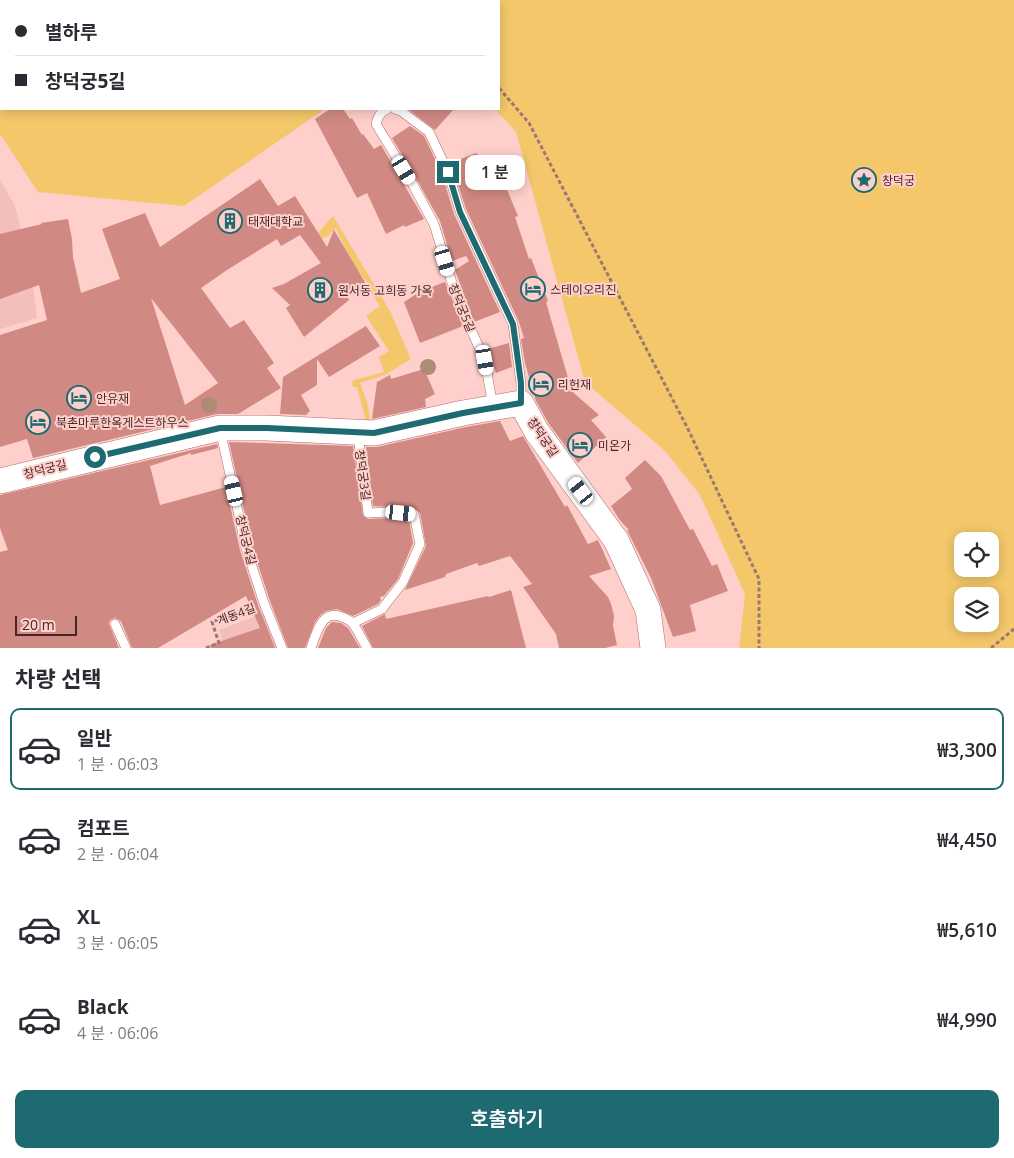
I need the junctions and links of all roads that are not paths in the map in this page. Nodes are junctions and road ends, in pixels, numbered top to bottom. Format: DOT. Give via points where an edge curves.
graph roads {
  1 [pos="386,110"];
  2 [pos="398,110"];
  3 [pos="521,403"];
  4 [pos="493,407"];
  5 [pos="220,428"];
  6 [pos="357,432"];
  7 [pos="0,480"];
  8 [pos="353,623"];
  9 [pos="116,624"];
  10 [pos="126,648"];
  11 [pos="282,648"];
  12 [pos="311,648"];
  13 [pos="367,648"];
  14 [pos="653,648"];
  1 -- 4 [label="lane, 창덕궁5길" via="378,116 376,124 434,224 454,289 485,360"];
  2 -- 3 [label="lane" via="429,132 448,172 460,212 513,324"];
  3 -- 4 [label="street, 창덕궁길"];
  3 -- 14 [label="street, 창덕궁길" via="537,432 616,540 648,610"];
  4 -- 6 [label="street, 창덕궁길" via="374,433"];
  5 -- 6 [label="street, 창덕궁길"];
  5 -- 7 [label="street, 창덕궁길"];
  5 -- 11 [label="lane, 창덕궁4길" via="246,548"];
  6 -- 8 [label="lane, 창덕궁3길" via="368,513 414,514 420,544 403,582 382,609"];
  8 -- 12 [label="lane" via="342,615 330,616 319,624"];
  8 -- 13 [label="lane"];
  9 -- 10 [label="lane"];
}
